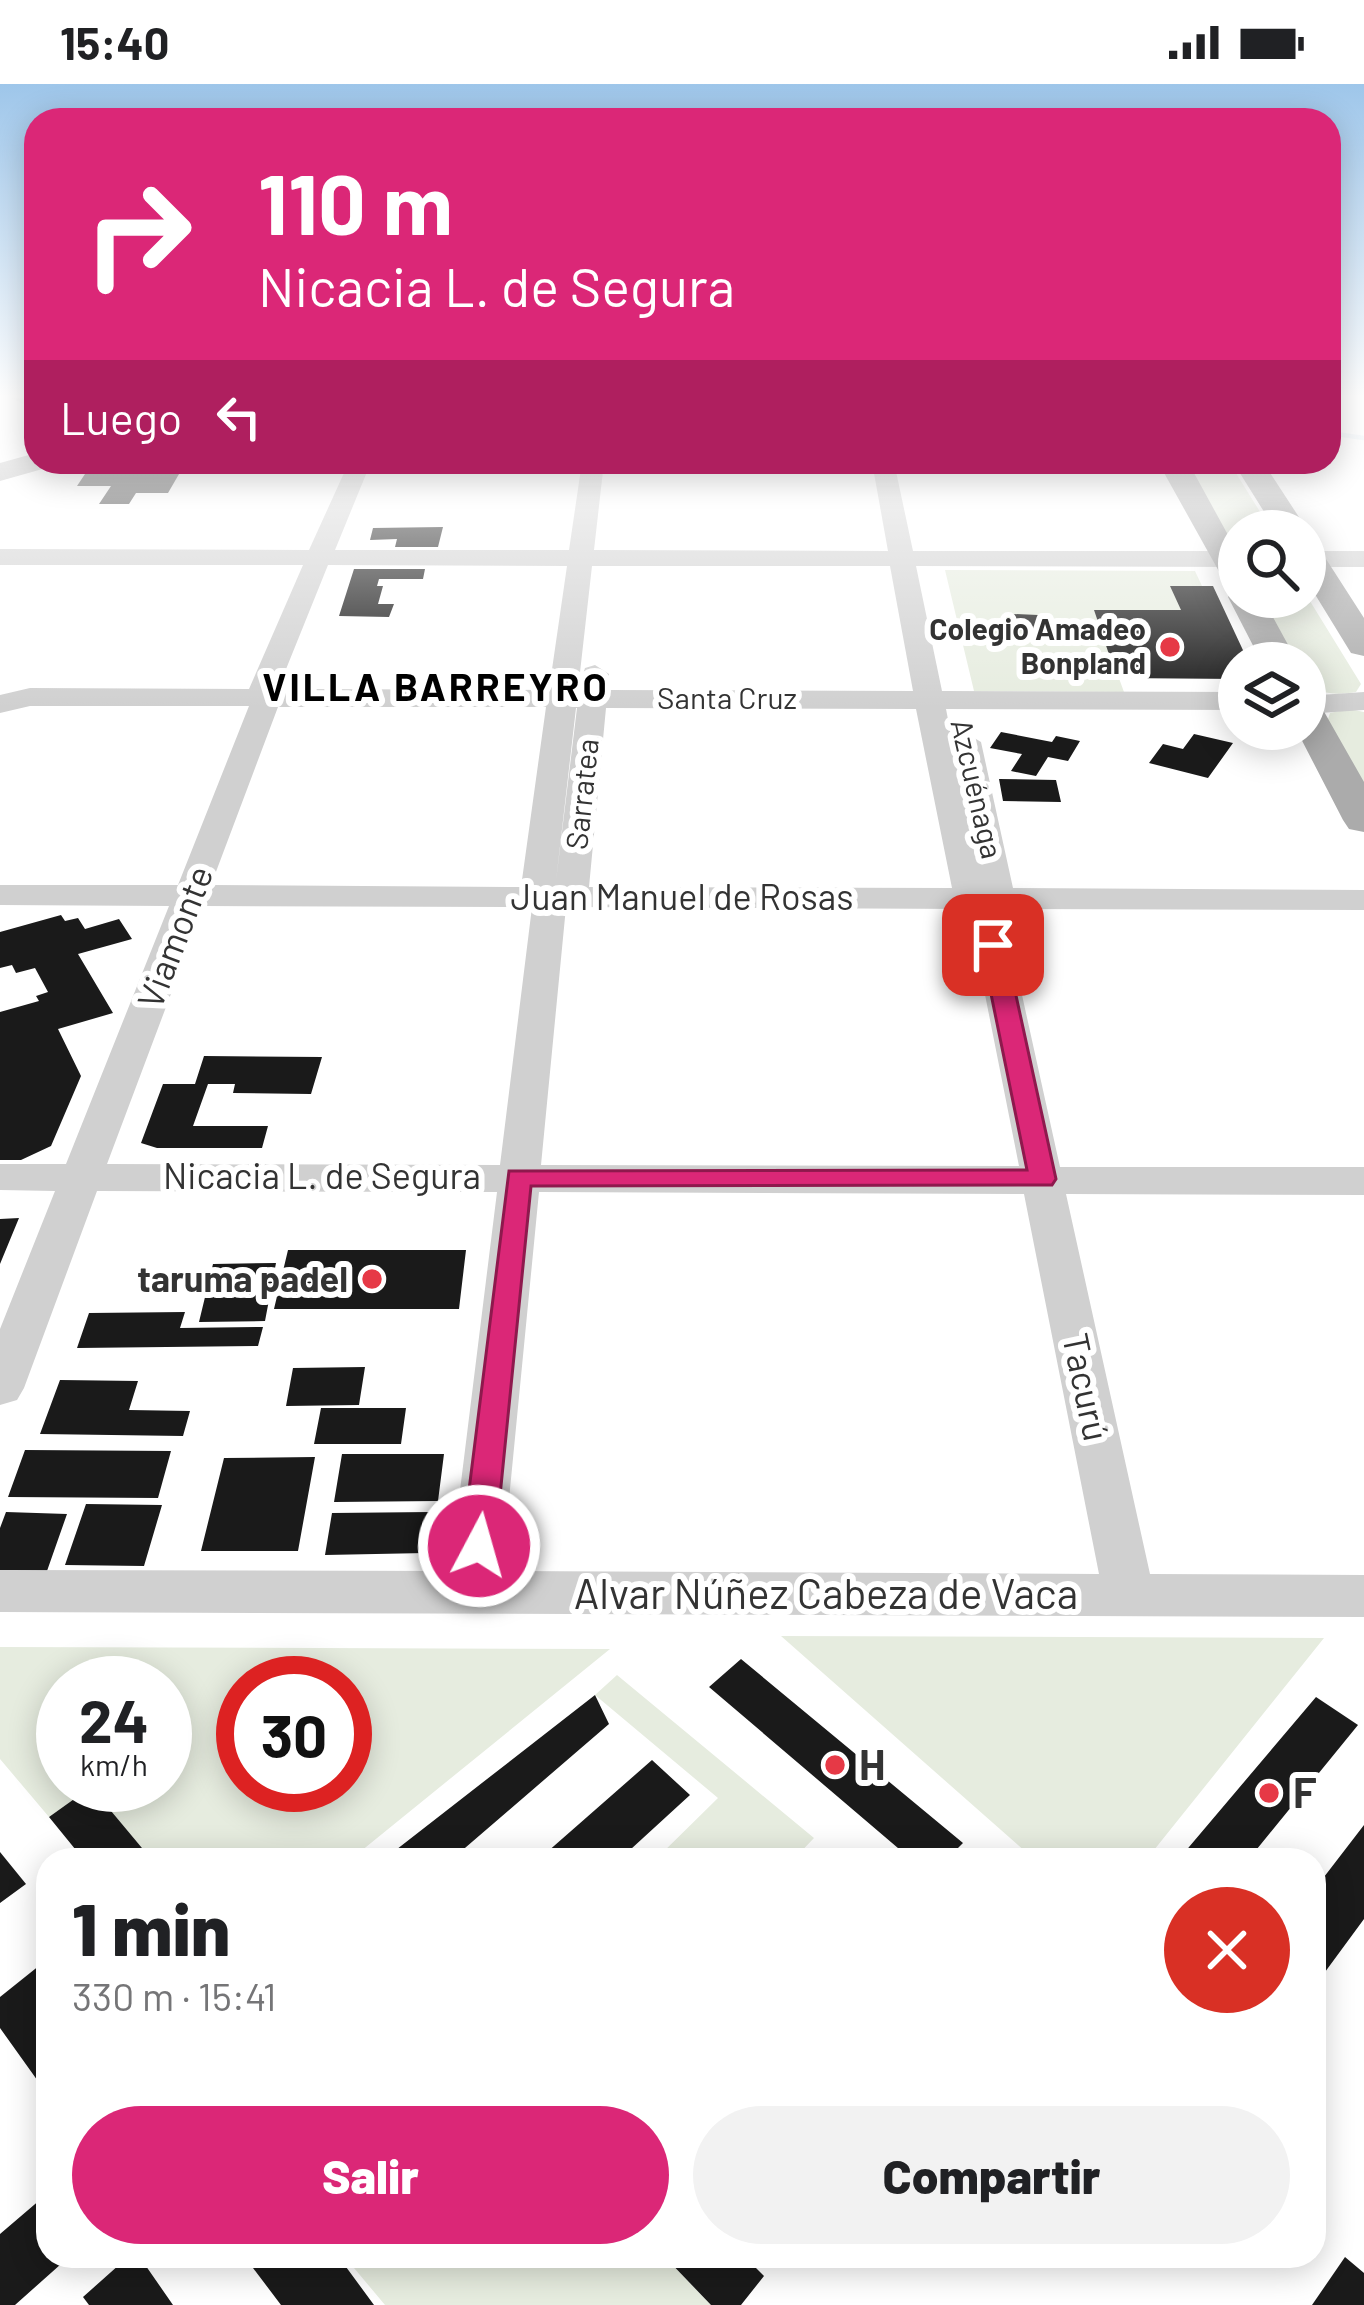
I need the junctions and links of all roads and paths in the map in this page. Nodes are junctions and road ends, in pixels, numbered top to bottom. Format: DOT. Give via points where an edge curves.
graph roads {
  1 [pos="345,501"];
  2 [pos="593,501"];
  3 [pos="608,501"];
  4 [pos="895,501"];
  5 [pos="906,501"];
  6 [pos="1195,501"];
  7 [pos="1218,540"];
  8 [pos="1326,554"];
  9 [pos="0,557"];
  10 [pos="322,558"];
  11 [pos="594,558"];
  12 [pos="913,559"];
  13 [pos="1364,560"];
  14 [pos="1218,568"];
  15 [pos="1326,585"];
  16 [pos="1364,644"];
  17 [pos="1218,700"];
  18 [pos="1364,701"];
  19 [pos="0,705"];
  20 [pos="265,705"];
  21 [pos="1326,705"];
  22 [pos="577,706"];
  23 [pos="944,707"];
  24 [pos="1218,714"];
  25 [pos="1326,747"];
  26 [pos="1364,820"];
  27 [pos="0,895"];
  28 [pos="190,896"];
  29 [pos="550,897"];
  30 [pos="983,898"];
  31 [pos="1364,900"];
  32 [pos="82,1175"];
  33 [pos="0,1177"];
  34 [pos="518,1177"];
  35 [pos="1043,1179"];
  36 [pos="1364,1181"];
  37 [pos="0,1388"];
  38 [pos="0,1592"];
  39 [pos="474,1593"];
  40 [pos="1130,1595"];
  41 [pos="1364,1596"];
  1 -- 10 [label="street, Viamonte"];
  2 -- 11 [label="street, Sarratea"];
  3 -- 11 [label="street, Sarratea"];
  4 -- 12 [label="street, Azcuénaga"];
  5 -- 12 [label="street, Azcuénaga"];
  6 -- 7 [label="main road"];
  8 -- 13 [label="street"];
  9 -- 10 [label="street"];
  10 -- 11 [label="street"];
  10 -- 20 [label="street, Viamonte" via="332,573 289,686"];
  11 -- 12 [label="street"];
  11 -- 22 [label="street, Sarratea"];
  12 -- 14 [label="street"];
  12 -- 23 [label="street, Azcuénaga"];
  15 -- 16 [label="main road"];
  17 -- 23 [label="street, Santa Cruz"];
  18 -- 21 [label="street"];
  19 -- 20 [label="street, Santa Cruz"];
  20 -- 22 [label="street, Santa Cruz"];
  20 -- 28 [label="street, Viamonte"];
  22 -- 23 [label="street, Santa Cruz"];
  22 -- 29 [label="street, Sarratea" via="573,886"];
  23 -- 24 [label="street, Santa Cruz"];
  23 -- 30 [label="street, Azcuénaga" via="965,882"];
  25 -- 26 [label="main road"];
  27 -- 28 [label="street, Juan Manuel de Rosas"];
  28 -- 29 [label="street, Juan Manuel de Rosas"];
  28 -- 32 [label="street, Viamonte"];
  29 -- 30 [label="street, Juan Manuel de Rosas"];
  29 -- 34 [label="street, Sarratea"];
  30 -- 31 [label="street, Juan Manuel de Rosas"];
  30 -- 35 [label="street, Azcuénaga"];
  32 -- 33 [label="street, Nicacia L. de Segura"];
  32 -- 34 [label="street, Nicacia L. de Segura"];
  32 -- 37 [label="street, Viamonte"];
  34 -- 35 [label="street, Nicacia L. de Segura"];
  34 -- 39 [label="street, Sarratea"];
  35 -- 36 [label="street, Nicacia L. de Segura"];
  35 -- 40 [label="street, Tacurú"];
  38 -- 39 [label="street, Alvar Núñez Cabeza de Vaca"];
  39 -- 40 [label="street, Alvar Núñez Cabeza de Vaca"];
  40 -- 41 [label="street, Alvar Núñez Cabeza de Vaca"];
}
